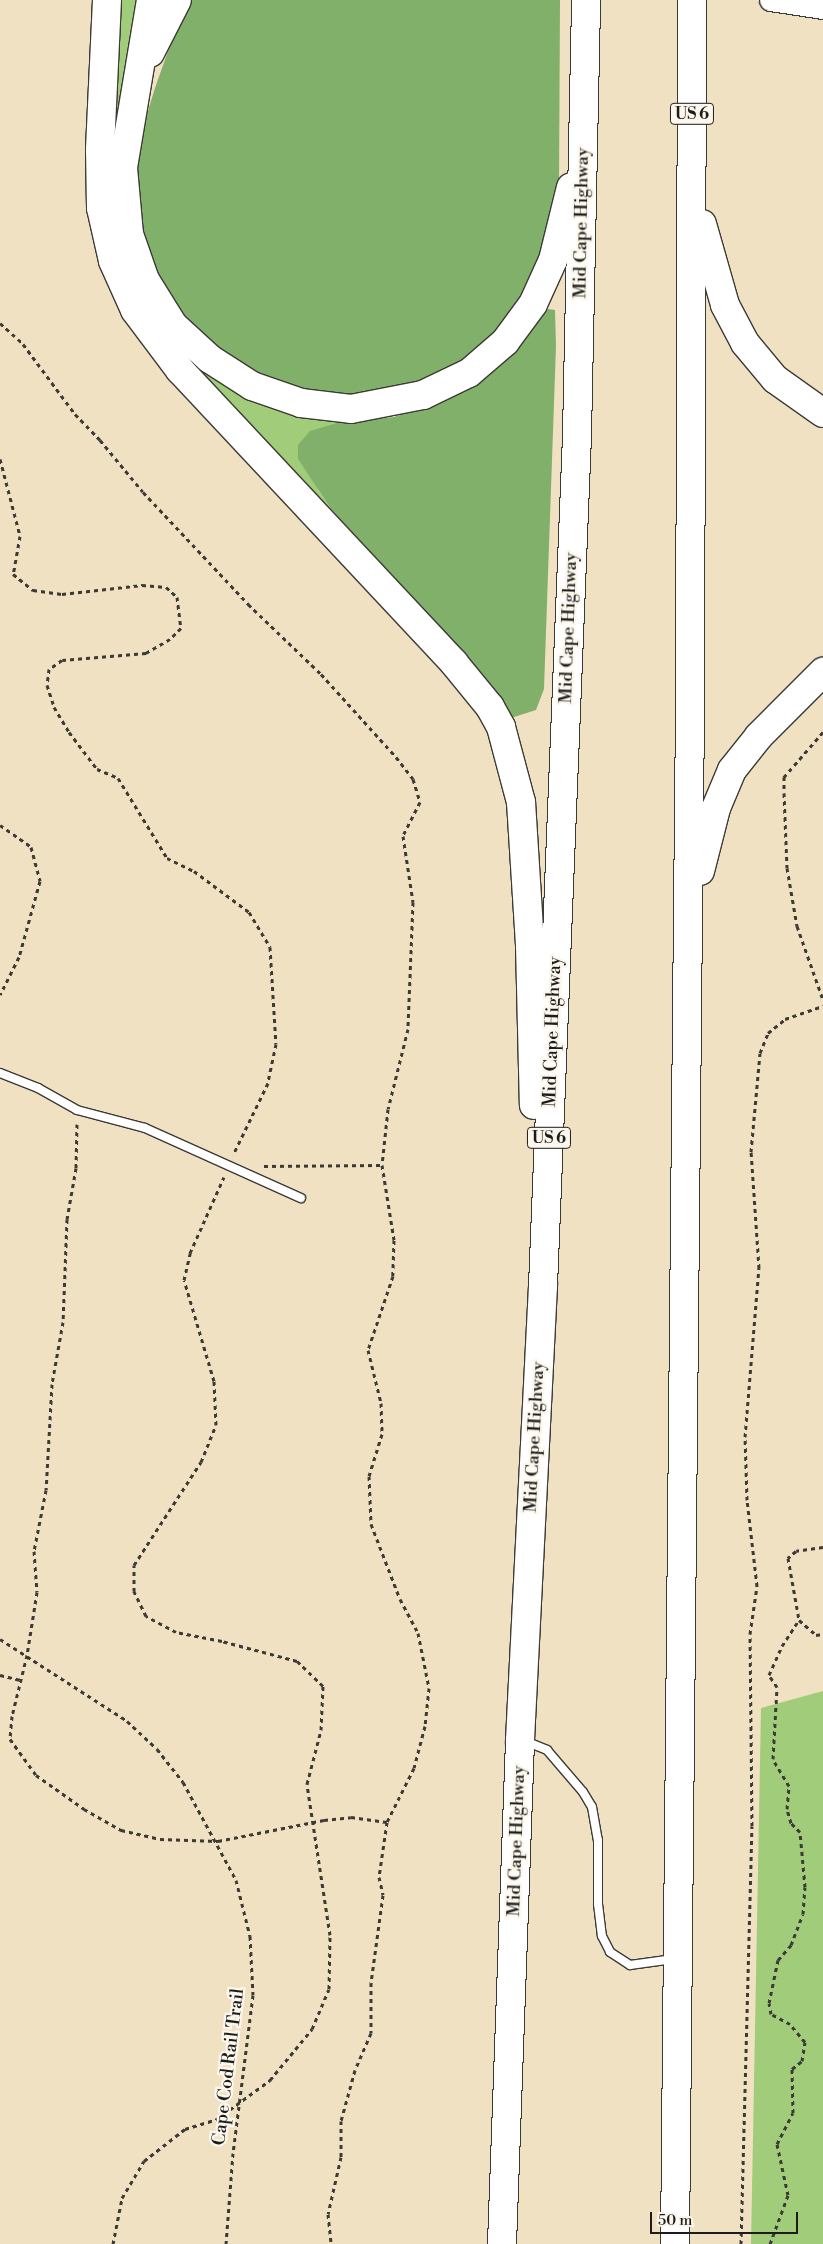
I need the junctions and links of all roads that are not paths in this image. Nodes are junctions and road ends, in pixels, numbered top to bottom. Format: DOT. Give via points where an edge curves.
graph roads {
  1 [pos="89,0"];
  2 [pos="107,0"];
  3 [pos="151,0"];
  4 [pos="177,0"];
  5 [pos="586,0"];
  6 [pos="692,0"];
  7 [pos="771,0"];
  8 [pos="823,8"];
  9 [pos="105,33"];
  10 [pos="137,79"];
  11 [pos="584,124"];
  12 [pos="692,180"];
  13 [pos="823,413"];
  14 [pos="823,672"];
  15 [pos="688,928"];
  16 [pos="0,1073"];
  17 [pos="301,1198"];
  18 [pos="543,1286"];
  19 [pos="520,1740"];
  20 [pos="676,1958"];
  21 [pos="502,2244"];
  22 [pos="675,2244"];
  1 -- 9 [label="highway"];
  2 -- 9 [label="highway"];
  3 -- 10 [label="highway"];
  4 -- 10 [label="highway"];
  5 -- 11 [label="highway, Mid Cape Highway / US 6"];
  6 -- 12 [label="highway, US 6"];
  7 -- 8 [label="main road"];
  9 -- 18 [label="highway" via="100,150 102,208 113,261 134,310 180,370 475,687 497,720 510,752 521,802 527,889"];
  10 -- 11 [label="highway" via="123,168 123,189 135,256 157,302 192,344 231,374 276,396 327,408 376,406 423,395 469,373 505,342 533,304 553,260"];
  11 -- 18 [label="highway, Mid Cape Highway / US 6" via="577,434"];
  12 -- 13 [label="highway" via="711,259 735,325 745,343 775,379"];
  12 -- 15 [label="highway, US 6"];
  14 -- 15 [label="highway" via="759,736 732,770 709,831"];
  15 -- 20 [label="highway, US 6"];
  16 -- 17 [label="lane" via="38,1088 77,1110 145,1128"];
  18 -- 19 [label="highway, Mid Cape Highway / US 6"];
  19 -- 20 [label="lane" via="535,1742 547,1750 592,1807 598,1840 598,1904 602,1936 610,1952 630,1965"];
  19 -- 21 [label="highway, Mid Cape Highway / US 6"];
  20 -- 22 [label="highway, US 6"];
}
